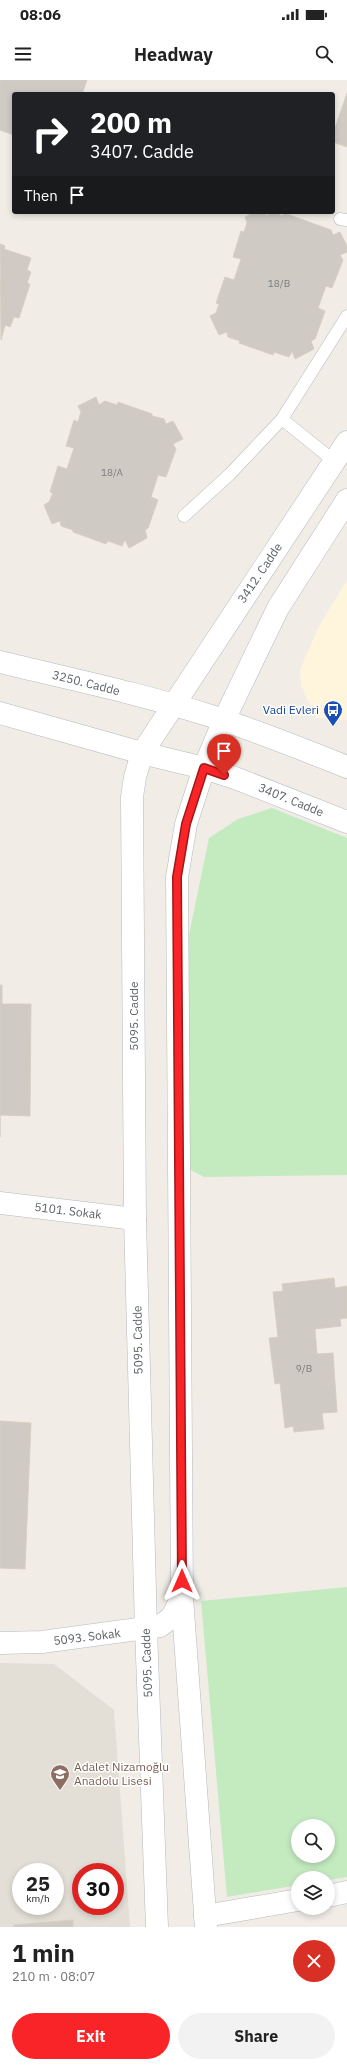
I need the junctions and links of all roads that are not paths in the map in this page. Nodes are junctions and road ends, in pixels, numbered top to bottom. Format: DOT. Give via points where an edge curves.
graph roads {
  1 [pos="347,316"];
  2 [pos="282,420"];
  3 [pos="347,442"];
  4 [pos="334,461"];
  5 [pos="347,500"];
  6 [pos="184,516"];
  7 [pos="0,662"];
  8 [pos="173,704"];
  9 [pos="0,714"];
  10 [pos="224,720"];
  11 [pos="142,753"];
  12 [pos="347,767"];
  13 [pos="204,768"];
  14 [pos="347,822"];
  15 [pos="0,1203"];
  16 [pos="135,1219"];
  17 [pos="182,1596"];
  18 [pos="146,1629"];
  19 [pos="0,1643"];
  20 [pos="347,1892"];
  21 [pos="335,1895"];
  22 [pos="291,1902"];
  23 [pos="206,1921"];
  24 [pos="157,1927"];
  1 -- 2 [label="lane"];
  2 -- 4 [label="lane"];
  2 -- 6 [label="lane" via="230,474"];
  3 -- 4 [label="street, 3412. Cadde"];
  4 -- 8 [label="street, 3412. Cadde"];
  5 -- 10 [label="street" via="278,608"];
  7 -- 8 [label="street, 3250. Cadde"];
  8 -- 10 [label="street"];
  8 -- 11 [label="street, 3412. Cadde"];
  9 -- 11 [label="street"];
  10 -- 12 [label="street"];
  10 -- 13 [label="street"];
  11 -- 13 [label="street, 3407. Cadde"];
  11 -- 16 [label="street, 5095. Cadde" via="132,797"];
  13 -- 14 [label="street, 3407. Cadde"];
  13 -- 17 [label="street" via="186,824 177,877"];
  15 -- 16 [label="street, 5101. Sokak"];
  16 -- 18 [label="street, 5095. Cadde"];
  17 -- 18 [label="street, 5093. Sokak" via="172,1617 166,1623"];
  17 -- 23 [label="street"];
  18 -- 19 [label="street, 5093. Sokak" via="42,1642"];
  18 -- 24 [label="street, 5095. Cadde"];
  20 -- 21 [label="street"];
  22 -- 23 [label="street"];
}
